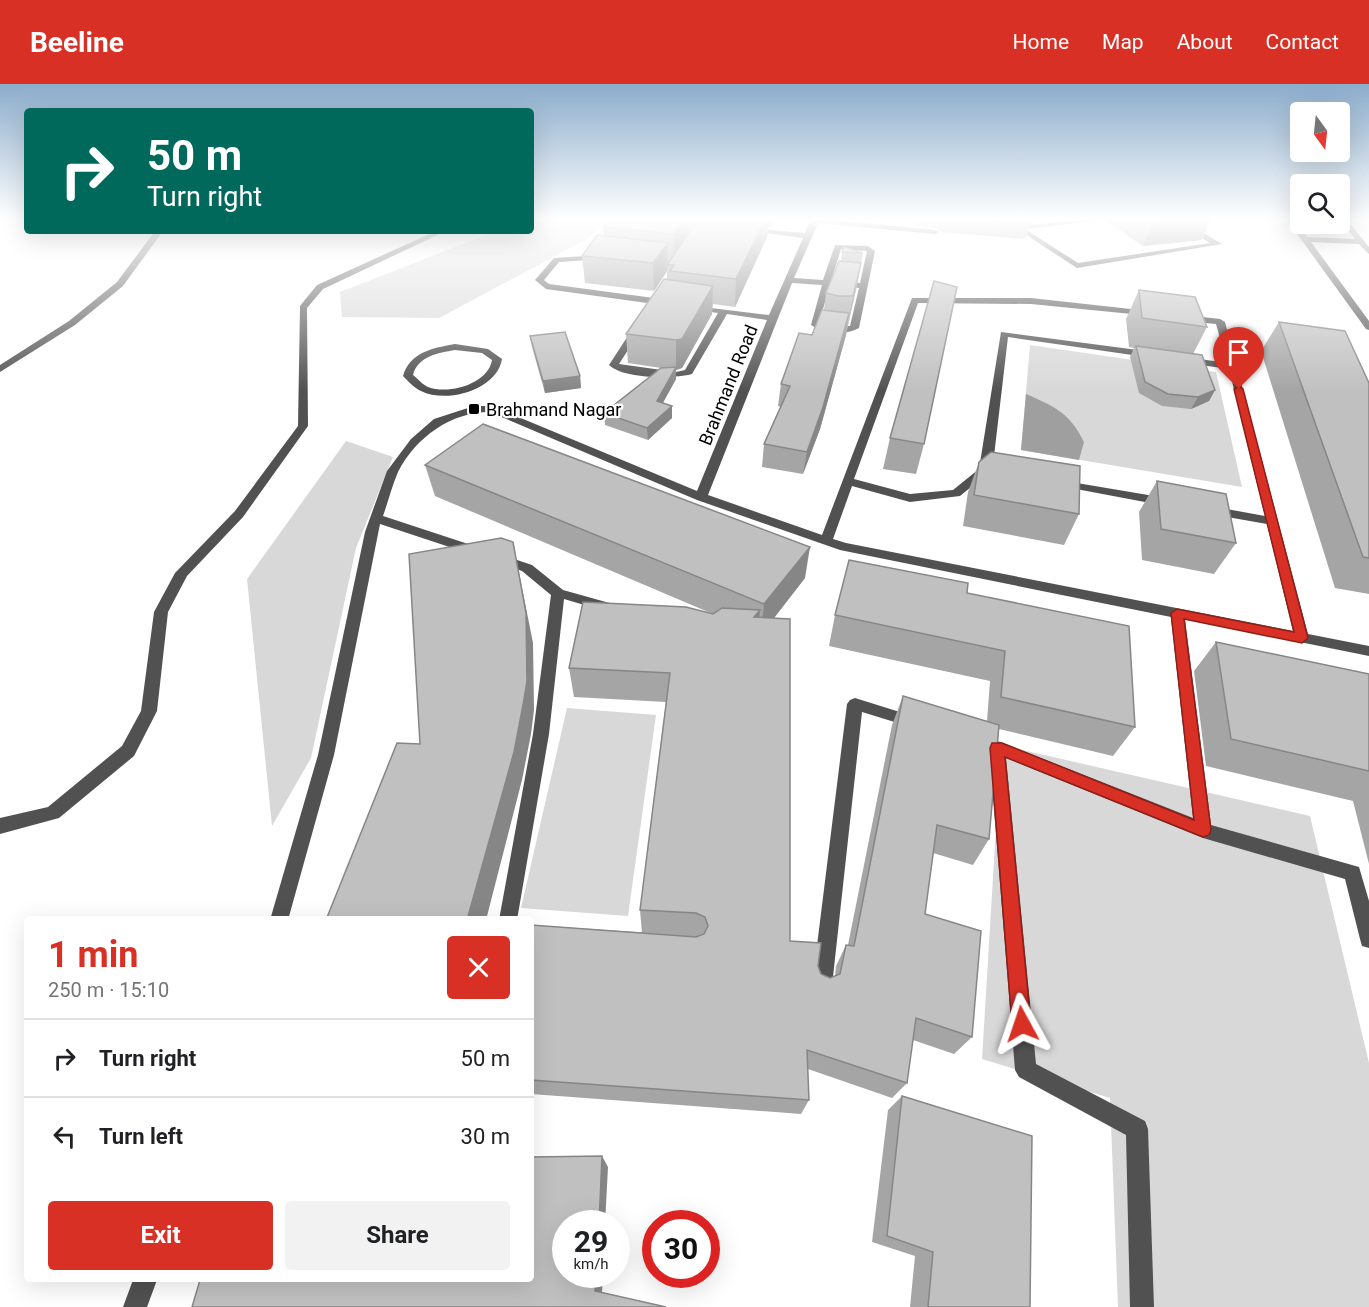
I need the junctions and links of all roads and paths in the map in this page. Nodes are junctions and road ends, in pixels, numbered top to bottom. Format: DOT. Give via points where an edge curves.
graph roads {
  1 [pos="125,277"];
  2 [pos="342,277"];
  3 [pos="542,277"];
  4 [pos="791,277"];
  5 [pos="829,277"];
  6 [pos="866,277"];
  7 [pos="1333,277"];
  8 [pos="790,280"];
  9 [pos="827,283"];
  10 [pos="864,286"];
  11 [pos="660,292"];
  12 [pos="653,301"];
  13 [pos="677,304"];
  14 [pos="700,308"];
  15 [pos="724,311"];
  16 [pos="1161,316"];
  17 [pos="1172,317"];
  18 [pos="772,318"];
  19 [pos="1369,327"];
  20 [pos="1233,367"];
  21 [pos="0,369"];
  22 [pos="487,396"];
  23 [pos="1043,480"];
  24 [pos="848,481"];
  25 [pos="701,497"];
  26 [pos="1180,504"];
  27 [pos="1203,508"];
  28 [pos="376,518"];
  29 [pos="1272,521"];
  30 [pos="826,540"];
  31 [pos="558,593"];
  32 [pos="624,612"];
  33 [pos="1177,613"];
  34 [pos="1302,638"];
  35 [pos="1369,651"];
  36 [pos="932,727"];
  37 [pos="0,826"];
  38 [pos="1203,830"];
  39 [pos="280,916"];
  40 [pos="509,916"];
  41 [pos="1369,939"];
  42 [pos="822,986"];
  43 [pos="144,1282"];
  44 [pos="135,1307"];
  45 [pos="1142,1307"];
  1 -- 21 [label="street" via="72,323"];
  2 -- 37 [label="street" via="320,287 303,308 303,426 239,514 182,573 161,612 149,711 128,751 53,813"];
  3 -- 12 [label="street" via="539,280 546,286"];
  4 -- 8 [label="street, Brahmand Road"];
  5 -- 9 [label="street"];
  6 -- 10 [label="street"];
  7 -- 19 [label="street"];
  8 -- 9 [label="street"];
  8 -- 18 [label="street, Brahmand Road"];
  9 -- 10 [label="street"];
  9 -- 10 [label="street" via="814,323 818,327 848,330 854,328"];
  11 -- 12 [label="street"];
  12 -- 13 [label="street"];
  12 -- 15 [label="street" via="614,365 620,369 676,375 689,372"];
  14 -- 15 [label="street"];
  15 -- 18 [label="street"];
  16 -- 24 [label="street" via="1031,301 915,300"];
  17 -- 20 [label="street" via="1220,322"];
  18 -- 25 [label="street, Brahmand Road"];
  20 -- 24 [label="street" via="1004,334 991,471 956,493 910,498"];
  20 -- 29 [label="street"];
  22 -- 22 [label="street" via="429,390 413,383 408,376 409,368 426,354 440,350 483,350 498,361"];
  22 -- 25 [label="street"];
  22 -- 28 [label="street" via="474,409 438,421 415,441 393,471"];
  23 -- 26 [label="street"];
  24 -- 30 [label="street"];
  25 -- 30 [label="street"];
  27 -- 29 [label="street"];
  28 -- 31 [label="street" via="527,568"];
  28 -- 39 [label="street" via="326,755"];
  29 -- 34 [label="street"];
  30 -- 33 [label="street"];
  31 -- 32 [label="street"];
  31 -- 40 [label="street" via="541,734"];
  33 -- 34 [label="street"];
  33 -- 38 [label="street"];
  34 -- 35 [label="street"];
  36 -- 42 [label="street" via="855,704"];
  38 -- 41 [label="street" via="1353,873"];
  38 -- 45 [label="street" via="992,746 1026,1070 1137,1129"];
  43 -- 44 [label="street"];
}
